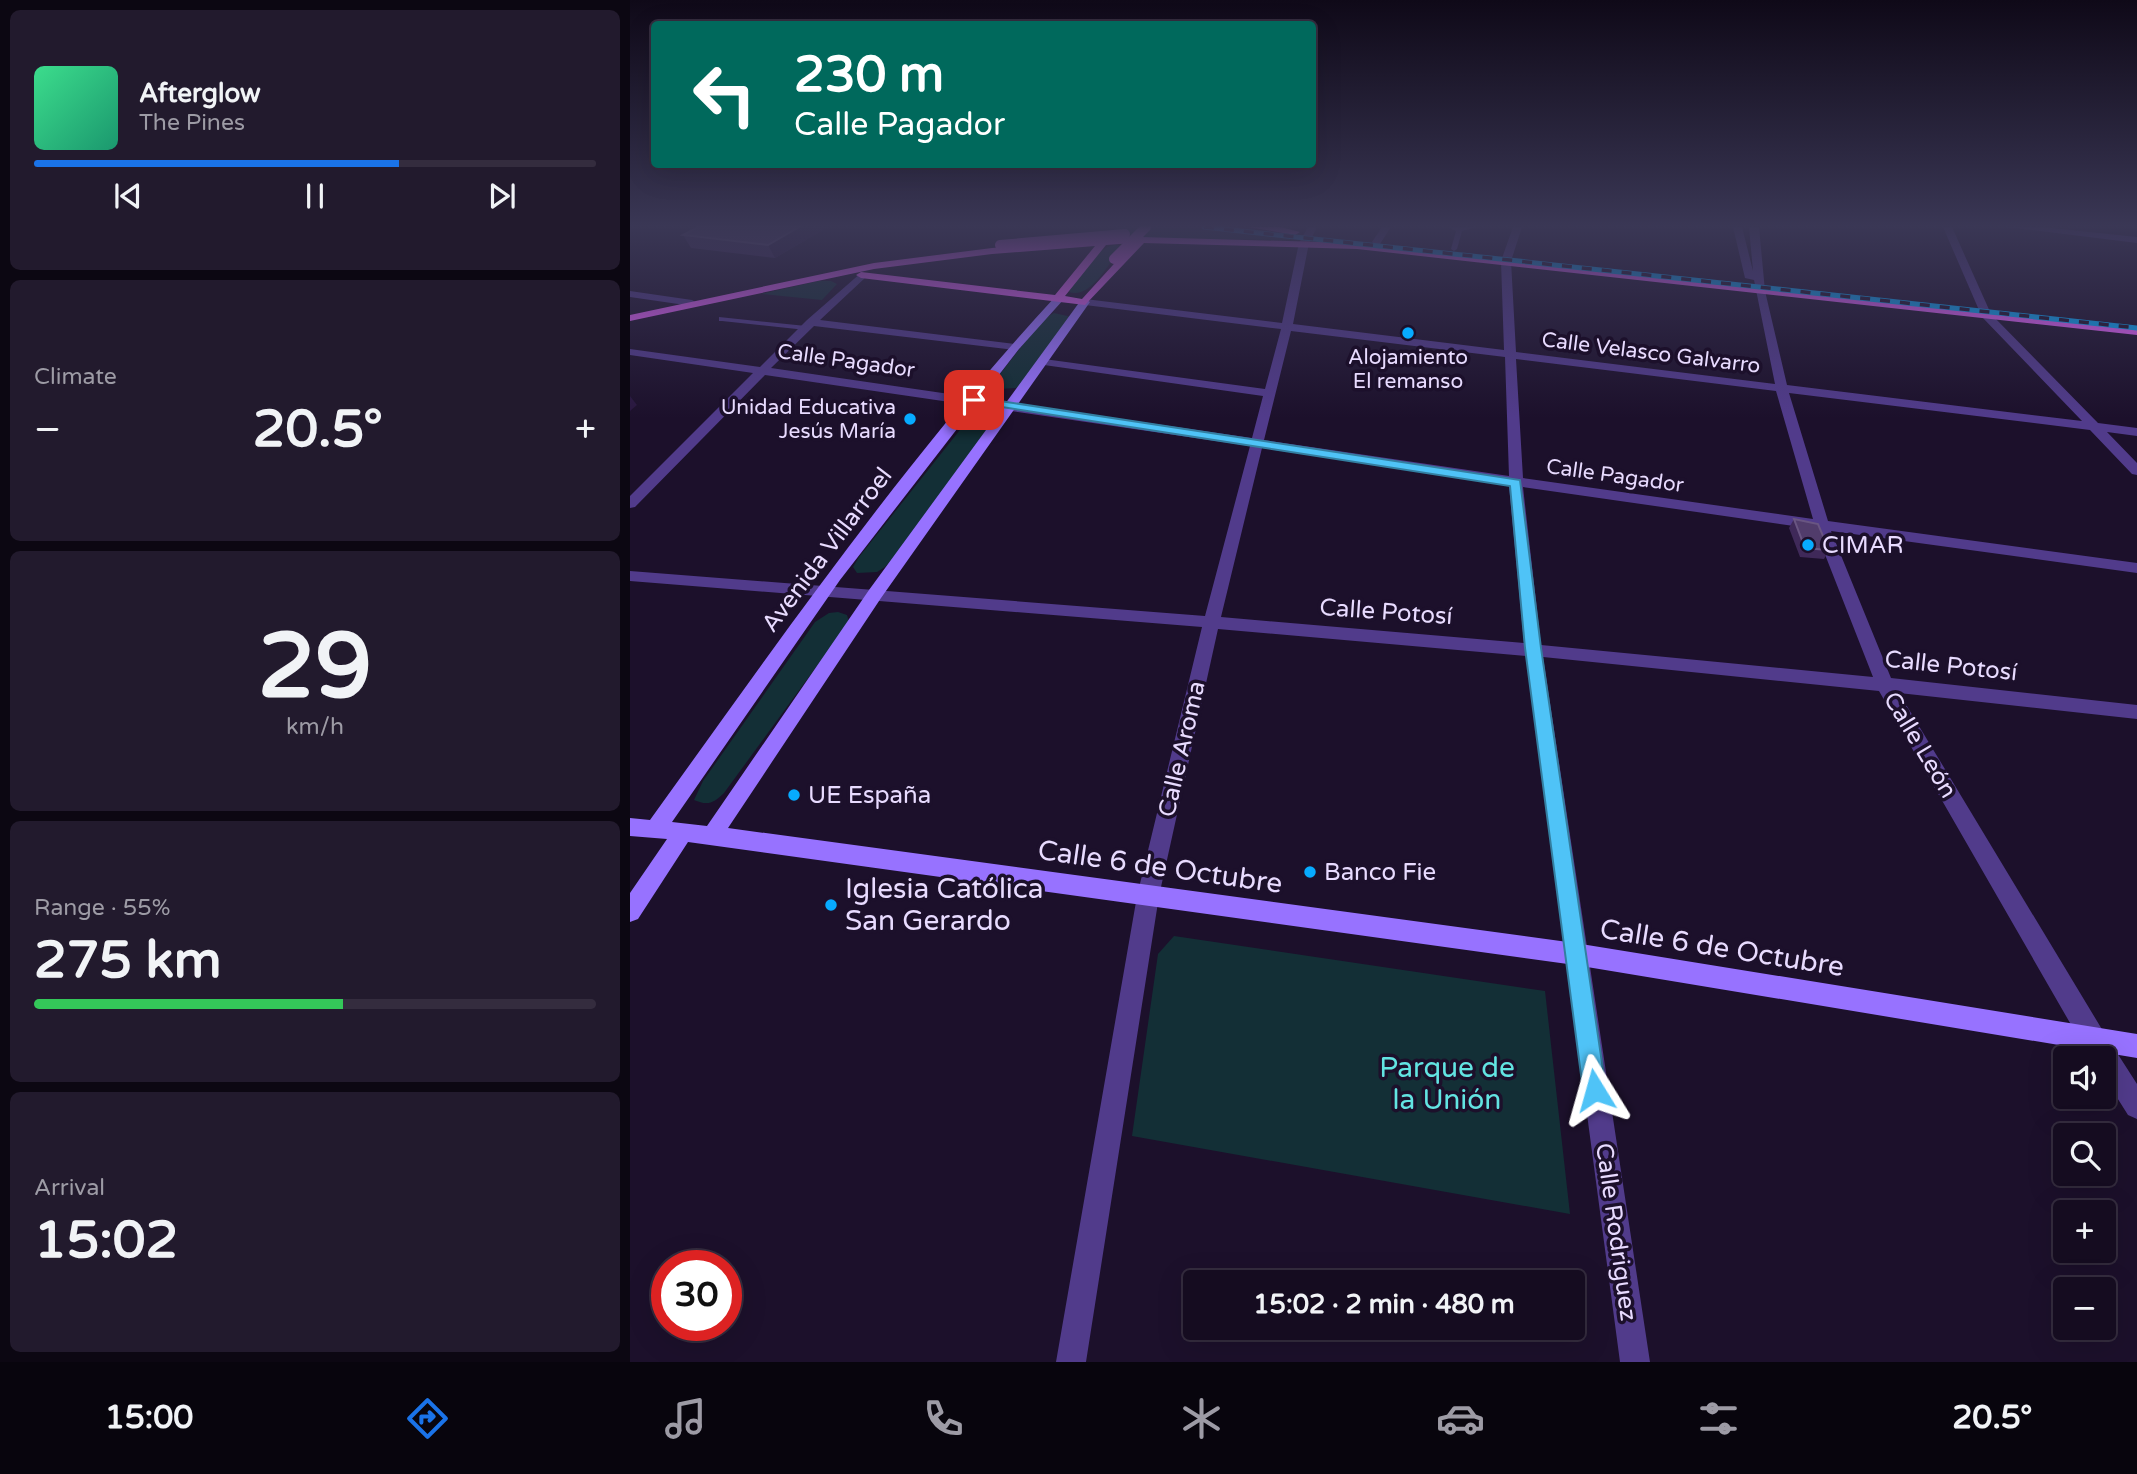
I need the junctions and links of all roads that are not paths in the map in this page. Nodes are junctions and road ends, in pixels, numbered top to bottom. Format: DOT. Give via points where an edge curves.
graph roads {
  1 [pos="723,291"];
  2 [pos="746,291"];
  3 [pos="845,291"];
  4 [pos="990,291"];
  5 [pos="1063,291"];
  6 [pos="1071,291"];
  7 [pos="1089,291"];
  8 [pos="1095,291"];
  9 [pos="1296,291"];
  10 [pos="1508,291"];
  11 [pos="1758,291"];
  12 [pos="1804,291"];
  13 [pos="1975,291"];
  14 [pos="630,295"];
  15 [pos="1059,299"];
  16 [pos="670,300"];
  17 [pos="1085,302"];
  18 [pos="692,303"];
  19 [pos="630,309"];
  20 [pos="1984,312"];
  21 [pos="630,318"];
  22 [pos="722,319"];
  23 [pos="808,325"];
  24 [pos="2137,325"];
  25 [pos="1287,326"];
  26 [pos="2137,332"];
  27 [pos="1015,347"];
  28 [pos="630,352"];
  29 [pos="1511,354"];
  30 [pos="1044,362"];
  31 [pos="763,371"];
  32 [pos="1782,390"];
  33 [pos="1268,393"];
  34 [pos="974,400"];
  35 [pos="1013,406"];
  36 [pos="2096,426"];
  37 [pos="2137,432"];
  38 [pos="1258,445"];
  39 [pos="2137,471"];
  40 [pos="1516,483"];
  41 [pos="630,504"];
  42 [pos="1822,527"];
  43 [pos="2137,568"];
  44 [pos="630,576"];
  45 [pos="824,591"];
  46 [pos="875,594"];
  47 [pos="1211,623"];
  48 [pos="1533,648"];
  49 [pos="1884,683"];
  50 [pos="2137,712"];
  51 [pos="630,827"];
  52 [pos="654,831"];
  53 [pos="683,832"];
  54 [pos="712,835"];
  55 [pos="1148,896"];
  56 [pos="630,912"];
  57 [pos="1574,954"];
  58 [pos="2094,1040"];
  59 [pos="2137,1046"];
  60 [pos="2137,1106"];
  61 [pos="1071,1362"];
  62 [pos="1635,1362"];
  1 -- 16 [label="main road"];
  2 -- 18 [label="main road"];
  3 -- 23 [label="street"];
  4 -- 15 [label="main road, Calle Velasco Galvarro"];
  5 -- 15 [label="main road, Avenida Villarroel"];
  6 -- 15 [label="main road"];
  7 -- 17 [label="main road, bridge"];
  8 -- 17 [label="main road"];
  9 -- 25 [label="street, Calle Aroma"];
  10 -- 29 [label="street, Calle Rodriguez"];
  11 -- 32 [label="street, Calle León"];
  12 -- 20 [label="main road"];
  13 -- 20 [label="street"];
  14 -- 16 [label="street"];
  15 -- 17 [label="main road, Calle Velasco Galvarro"];
  15 -- 27 [label="main road, Avenida Villarroel"];
  16 -- 18 [label="street"];
  16 -- 19 [label="main road"];
  17 -- 25 [label="street, Calle Velasco Galvarro"];
  17 -- 30 [label="main road"];
  18 -- 21 [label="main road"];
  20 -- 24 [label="main road"];
  20 -- 26 [label="main road"];
  20 -- 36 [label="street"];
  22 -- 23 [label="lane"];
  23 -- 27 [label="street"];
  23 -- 31 [label="street"];
  25 -- 29 [label="street, Calle Velasco Galvarro"];
  25 -- 33 [label="street, Calle Aroma"];
  27 -- 34 [label="main road, Avenida Villarroel"];
  28 -- 31 [label="street, Calle Pagador"];
  29 -- 32 [label="street, Calle Velasco Galvarro"];
  29 -- 40 [label="street, Calle Rodriguez"];
  30 -- 33 [label="street"];
  30 -- 35 [label="main road"];
  31 -- 34 [label="street, Calle Pagador"];
  31 -- 41 [label="street"];
  32 -- 36 [label="street, Calle Velasco Galvarro"];
  32 -- 42 [label="street, Calle León"];
  33 -- 38 [label="street, Calle Aroma"];
  34 -- 35 [label="street, Calle Pagador"];
  34 -- 45 [label="main road, Avenida Villarroel"];
  35 -- 38 [label="street, Calle Pagador"];
  35 -- 46 [label="main road"];
  36 -- 37 [label="street, Calle Velasco Galvarro"];
  36 -- 39 [label="street"];
  38 -- 40 [label="street, Calle Pagador"];
  38 -- 47 [label="street, Calle Aroma"];
  40 -- 42 [label="street, Calle Pagador"];
  40 -- 48 [label="street, Calle Rodriguez"];
  42 -- 43 [label="street, Calle Pagador"];
  42 -- 49 [label="street, Calle León"];
  44 -- 45 [label="street, Calle Potosí"];
  45 -- 46 [label="street, Calle Potosí"];
  45 -- 52 [label="main road, Avenida Villarroel"];
  46 -- 47 [label="street, Calle Potosí"];
  46 -- 54 [label="main road"];
  47 -- 48 [label="street, Calle Potosí"];
  47 -- 55 [label="street, Calle Aroma"];
  48 -- 49 [label="street, Calle Potosí"];
  48 -- 57 [label="street, Calle Rodriguez"];
  49 -- 50 [label="street, Calle Potosí"];
  49 -- 58 [label="street, Calle León"];
  51 -- 52 [label="main road, Calle 6 de Octubre"];
  52 -- 53 [label="main road, Calle 6 de Octubre"];
  53 -- 54 [label="main road, Calle 6 de Octubre"];
  53 -- 56 [label="main road"];
  54 -- 55 [label="main road, Calle 6 de Octubre"];
  55 -- 57 [label="main road, Calle 6 de Octubre"];
  55 -- 61 [label="street, Calle Aroma"];
  57 -- 58 [label="main road, Calle 6 de Octubre"];
  57 -- 62 [label="street, Calle Rodriguez"];
  58 -- 59 [label="main road, Calle 6 de Octubre"];
  58 -- 60 [label="street, Calle León"];
}
